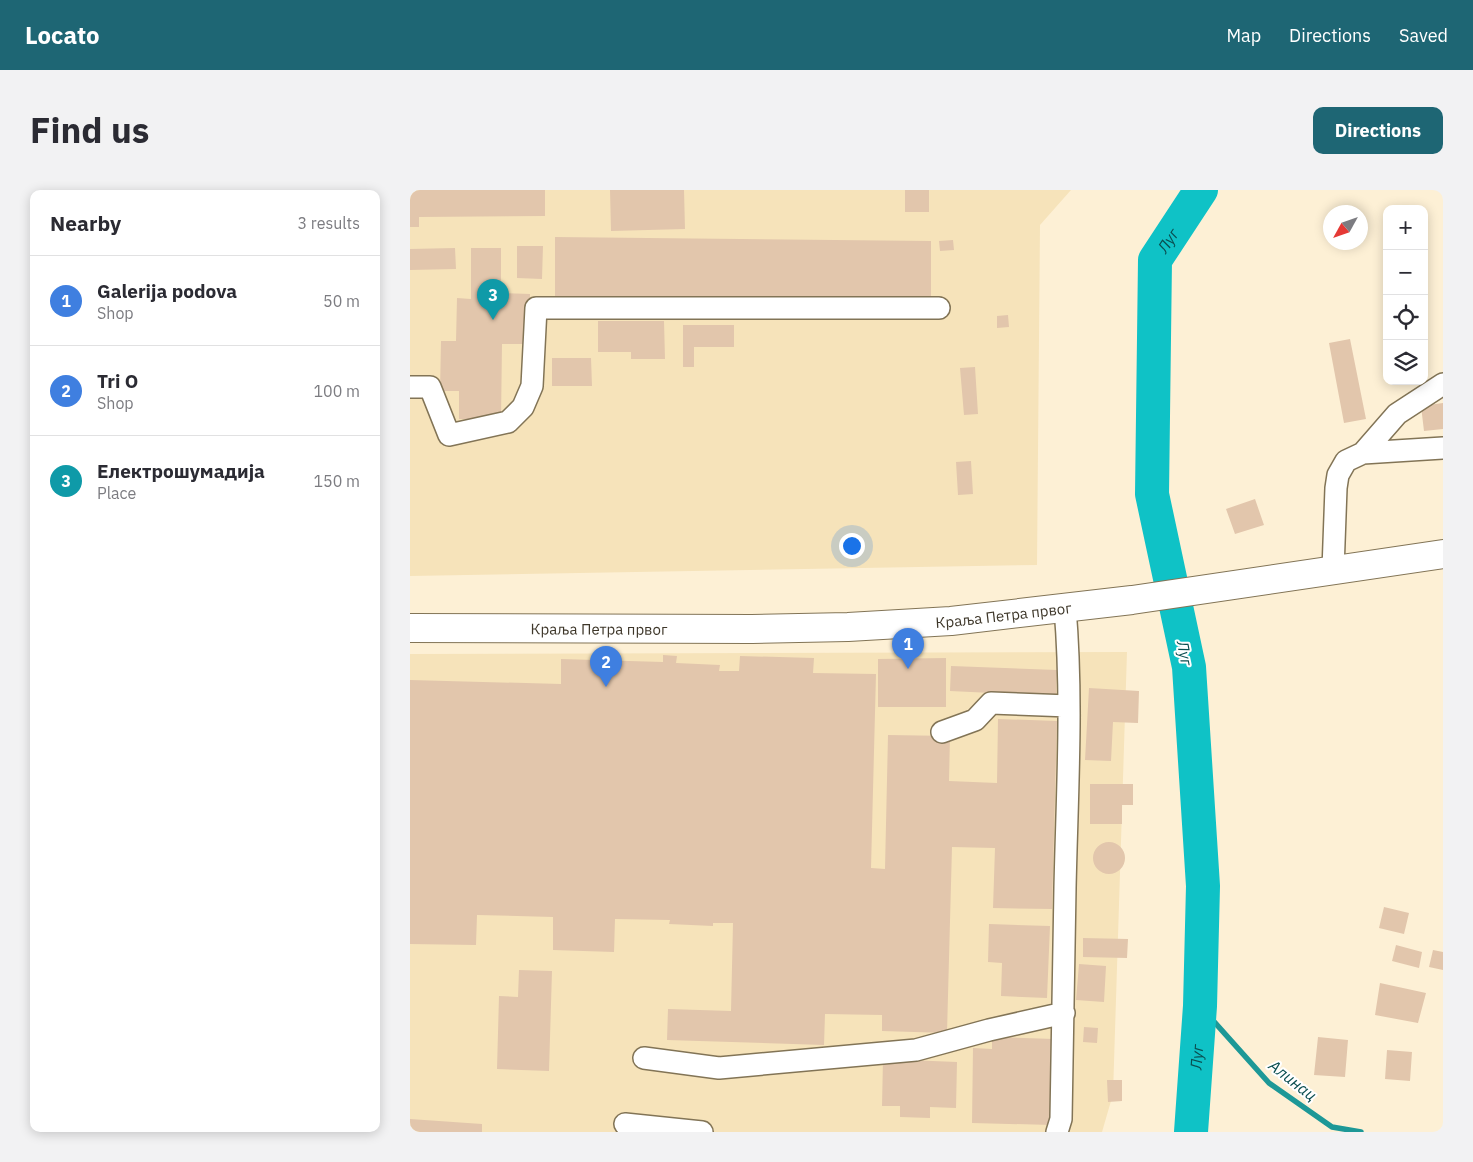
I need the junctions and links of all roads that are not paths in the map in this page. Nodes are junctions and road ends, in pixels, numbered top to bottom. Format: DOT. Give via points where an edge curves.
graph roads {
  1 [pos="939,308"];
  2 [pos="1443,384"];
  3 [pos="410,387"];
  4 [pos="1443,448"];
  5 [pos="1363,452"];
  6 [pos="1443,554"];
  7 [pos="1333,570"];
  8 [pos="1065,608"];
  9 [pos="410,628"];
  10 [pos="1069,706"];
  11 [pos="942,732"];
  12 [pos="1064,1013"];
  13 [pos="644,1058"];
  14 [pos="625,1124"];
  15 [pos="702,1132"];
  16 [pos="1057,1132"];
  1 -- 3 [label="street" via="536,308 532,386 523,407 508,422 449,435 430,387"];
  2 -- 5 [label="street" via="1397,414"];
  4 -- 5 [label="street"];
  5 -- 7 [label="street" via="1346,461 1338,475"];
  6 -- 7 [label="main road, Краља Петра првог"];
  7 -- 8 [label="main road, Краља Петра првог"];
  8 -- 9 [label="main road, Краља Петра првог" via="951,620 752,630"];
  8 -- 10 [label="street"];
  10 -- 11 [label="street" via="991,703 975,720"];
  10 -- 12 [label="street"];
  12 -- 13 [label="street" via="916,1050 719,1068"];
  12 -- 16 [label="street" via="1061,1119"];
  14 -- 15 [label="street"];
}
